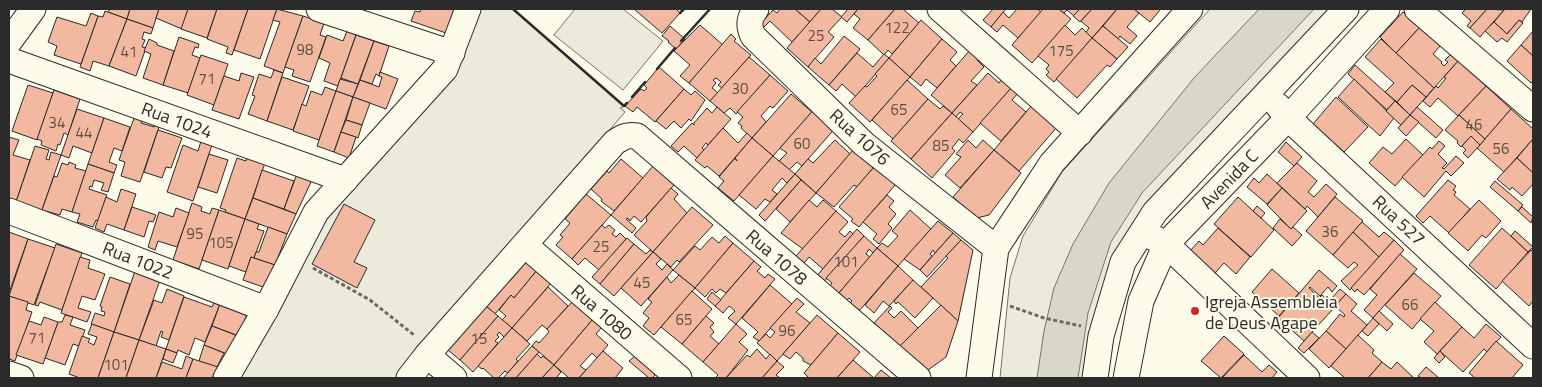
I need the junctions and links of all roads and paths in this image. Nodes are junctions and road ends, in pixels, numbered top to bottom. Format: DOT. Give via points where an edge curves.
graph roads {
  1 [pos="33,9"];
  2 [pos="319,9"];
  3 [pos="468,9"];
  4 [pos="756,9"];
  5 [pos="940,9"];
  6 [pos="1346,9"];
  7 [pos="1387,9"];
  8 [pos="1417,9"];
  9 [pos="1182,11"];
  10 [pos="9,42"];
  11 [pos="452,53"];
  12 [pos="9,60"];
  13 [pos="1266,93"];
  14 [pos="1533,109"];
  15 [pos="1288,118"];
  16 [pos="1080,133"];
  17 [pos="345,180"];
  18 [pos="9,211"];
  19 [pos="1143,232"];
  20 [pos="1166,244"];
  21 [pos="525,245"];
  22 [pos="996,248"];
  23 [pos="293,257"];
  24 [pos="1007,304"];
  25 [pos="266,308"];
  26 [pos="1082,326"];
  27 [pos="1533,346"];
  28 [pos="423,347"];
  29 [pos="9,374"];
  30 [pos="21,378"];
  31 [pos="226,378"];
  32 [pos="409,378"];
  33 [pos="454,378"];
  34 [pos="679,378"];
  35 [pos="918,378"];
  36 [pos="979,378"];
  37 [pos="1095,378"];
  38 [pos="1126,378"];
  39 [pos="1307,378"];
  1 -- 10 [label="street"];
  2 -- 11 [label="street"];
  3 -- 11 [label="street"];
  4 -- 22 [label="street, Rua 1076" via="749,21 753,36 864,144"];
  5 -- 16 [label="street"];
  6 -- 13 [label="street, Avenida C"];
  7 -- 15 [label="street, Avenida C"];
  8 -- 14 [label="street"];
  9 -- 16 [label="street"];
  11 -- 17 [label="street" via="445,69"];
  12 -- 17 [label="street, Rua 1024"];
  13 -- 15 [label="street, Rua 527"];
  13 -- 19 [label="street, Avenida C" via="1162,204"];
  15 -- 20 [label="street, Avenida C"];
  15 -- 27 [label="street, Rua 527"];
  16 -- 22 [label="street" via="1052,163"];
  17 -- 23 [label="street" via="316,212"];
  18 -- 25 [label="street, Rua 1022"];
  19 -- 20 [label="street"];
  19 -- 37 [label="street, Avenida C" via="1123,262 1101,336"];
  20 -- 38 [label="street, Avenida C" via="1141,301"];
  20 -- 39 [label="street"];
  21 -- 28 [label="street"];
  21 -- 34 [label="street, Rua 1080"];
  21 -- 35 [label="street, Rua 1078" via="615,142 625,136 637,136"];
  22 -- 36 [label="street"];
  23 -- 25 [label="street"];
  23 -- 28 [label="path" via="370,300"];
  24 -- 26 [label="path" via="1044,318"];
  25 -- 31 [label="street"];
  28 -- 32 [label="street"];
  28 -- 33 [label="street"];
  29 -- 30 [label="street"];
}
